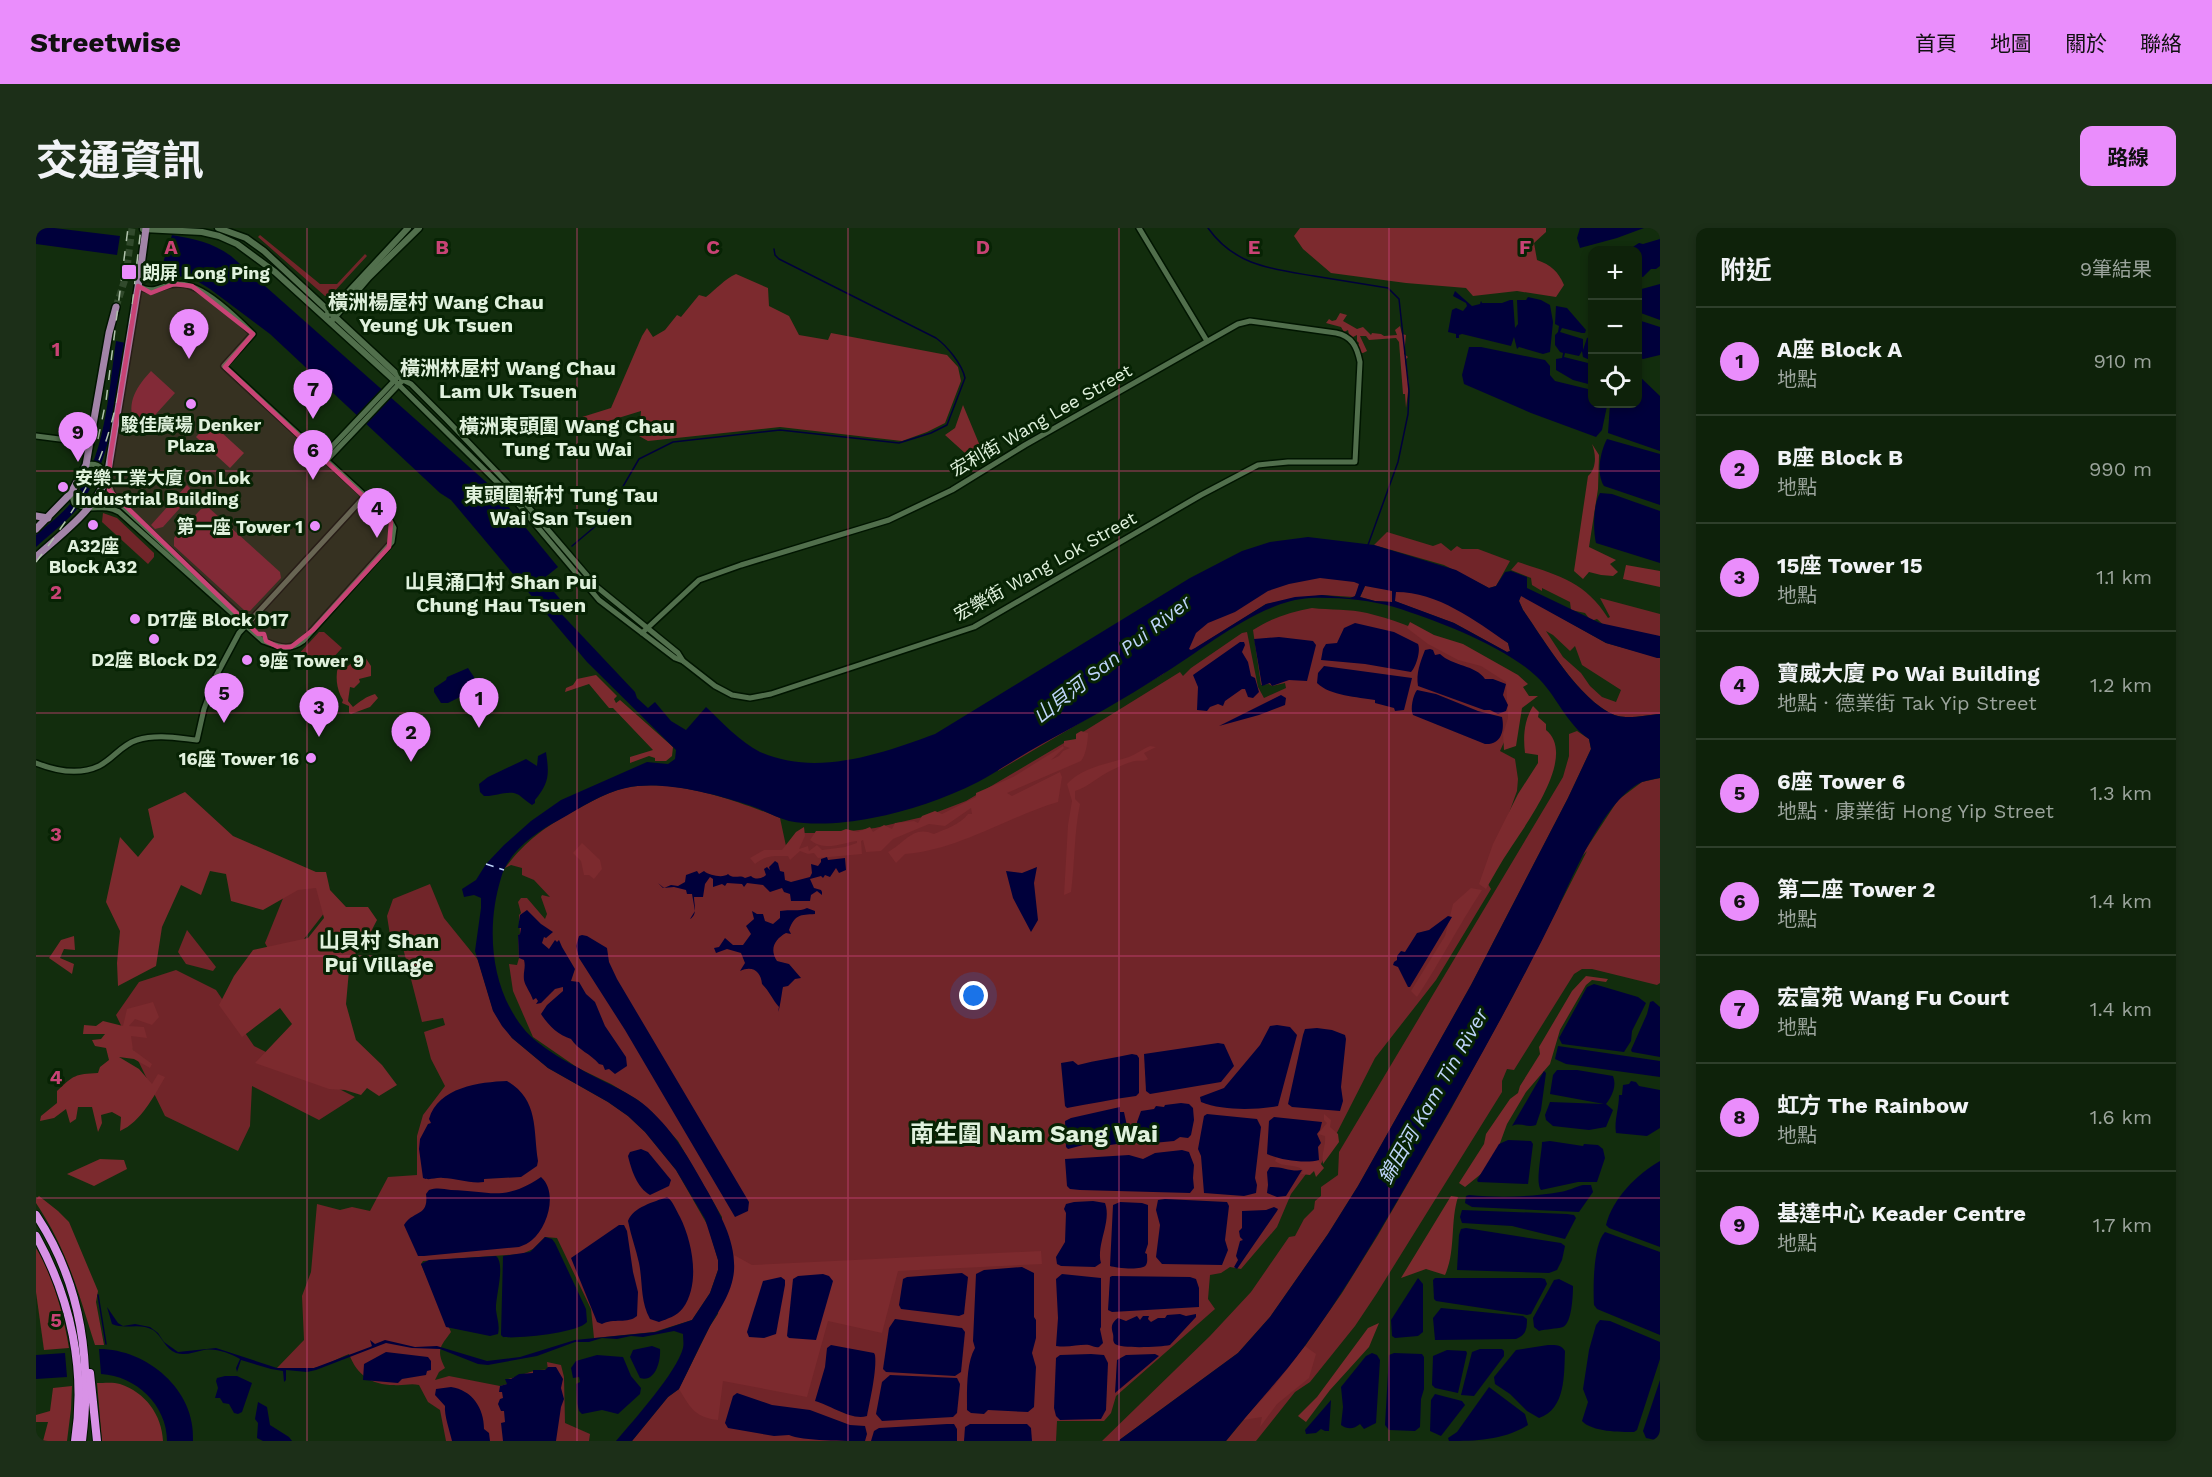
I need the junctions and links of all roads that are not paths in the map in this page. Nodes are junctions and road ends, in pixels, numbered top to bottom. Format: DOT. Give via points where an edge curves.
graph roads {
  1 [pos="218,228"];
  2 [pos="408,228"];
  3 [pos="419,228"];
  4 [pos="1139,228"];
  5 [pos="145,229"];
  6 [pos="138,286"];
  7 [pos="116,307"];
  8 [pos="329,317"];
  9 [pos="1207,341"];
  10 [pos="399,380"];
  11 [pos="36,436"];
  12 [pos="91,443"];
  13 [pos="325,458"];
  14 [pos="1355,462"];
  15 [pos="89,465"];
  16 [pos="107,477"];
  17 [pos="366,495"];
  18 [pos="72,496"];
  19 [pos="84,508"];
  20 [pos="36,516"];
  21 [pos="48,518"];
  22 [pos="36,529"];
  23 [pos="36,556"];
  24 [pos="240,619"];
  25 [pos="245,627"];
  26 [pos="645,631"];
  27 [pos="36,763"];
  28 [pos="36,1215"];
  29 [pos="36,1236"];
  30 [pos="86,1354"];
  31 [pos="75,1441"];
  32 [pos="82,1441"];
  33 [pos="98,1441"];
  1 -- 8 [label="main road, 宏樂街 Wang Lok Street" via="246,238 264,251"];
  2 -- 8 [label="main road"];
  3 -- 8 [label="main road"];
  4 -- 9 [label="street"];
  5 -- 6 [label="main road"];
  5 -- 8 [label="main road, 宏樂街 Wang Lok Street" via="202,232 237,243"];
  6 -- 13 [label="street" via="153,292 174,284 192,286 216,301 253,334 224,366"];
  6 -- 16 [label="main road"];
  7 -- 12 [label="main road"];
  8 -- 10 [label="main road, 宏樂街 Wang Lok Street"];
  9 -- 14 [label="street, 宏利街 Wang Lee Street" via="1250,321 1348,337 1357,347 1360,362"];
  9 -- 26 [label="street, 宏利街 Wang Lee Street" via="952,490 889,520 699,580"];
  10 -- 13 [label="street"];
  10 -- 26 [label="street, 宏樂街 Wang Lok Street" via="411,384 446,419 513,489 597,587"];
  11 -- 12 [label="street"];
  12 -- 15 [label="main road"];
  13 -- 17 [label="street"];
  14 -- 26 [label="street, 宏樂街 Wang Lok Street" via="1258,465 974,627 771,694 750,698 732,695 675,658"];
  15 -- 16 [label="street" via="103,469"];
  15 -- 18 [label="main road"];
  16 -- 19 [label="main road" via="98,496"];
  16 -- 24 [label="street" via="116,500"];
  17 -- 25 [label="street"];
  17 -- 25 [label="street" via="391,522 394,533 389,547 297,645 284,648"];
  18 -- 19 [label="street"];
  18 -- 21 [label="main road"];
  19 -- 23 [label="main road"];
  19 -- 24 [label="street" via="104,507 119,512"];
  20 -- 21 [label="main road"];
  21 -- 22 [label="main road"];
  24 -- 25 [label="street"];
  25 -- 27 [label="street" via="216,676 197,740 144,738 121,748 99,766 77,772"];
  28 -- 30 [label="highway" via="66,1276"];
  29 -- 31 [label="highway" via="58,1283 73,1333 78,1393"];
  30 -- 32 [label="highway"];
  30 -- 33 [label="highway"];
}
